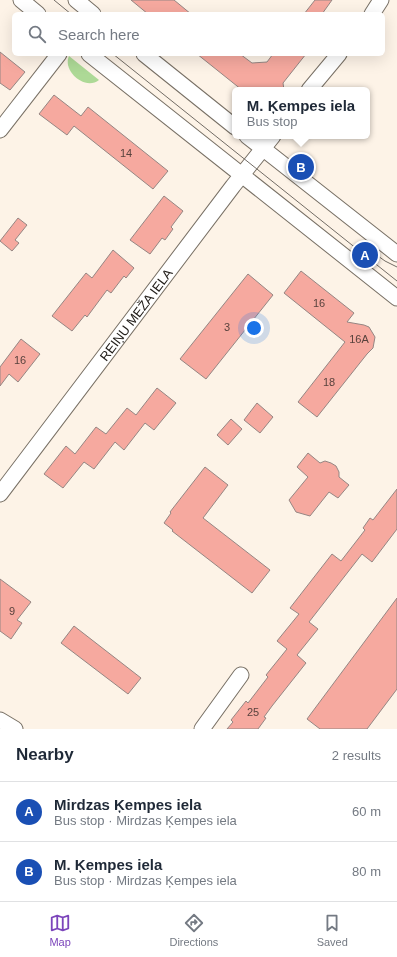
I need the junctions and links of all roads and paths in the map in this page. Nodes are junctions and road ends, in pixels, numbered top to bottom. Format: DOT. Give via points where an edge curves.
graph roads {
  1 [pos="20,0"];
  2 [pos="76,0"];
  3 [pos="381,0"];
  4 [pos="35,12"];
  5 [pos="91,12"];
  6 [pos="373,12"];
  7 [pos="57,56"];
  8 [pos="92,56"];
  9 [pos="146,56"];
  10 [pos="337,56"];
  11 [pos="312,87"];
  12 [pos="232,125"];
  13 [pos="0,130"];
  14 [pos="251,139"];
  15 [pos="271,139"];
  16 [pos="263,149"];
  17 [pos="242,175"];
  18 [pos="397,254"];
  19 [pos="397,298"];
  20 [pos="0,494"];
  21 [pos="242,676"];
  22 [pos="0,720"];
  23 [pos="15,729"];
  24 [pos="202,729"];
  1 -- 4 [label="street"];
  2 -- 5 [label="street"];
  3 -- 6 [label="street"];
  7 -- 13 [label="street"];
  8 -- 17 [label="street"];
  9 -- 12 [label="street"];
  10 -- 11 [label="street"];
  14 -- 16 [label="street"];
  15 -- 16 [label="street, REIŅU MEŽA IELA"];
  16 -- 17 [label="street, REIŅU MEŽA IELA"];
  16 -- 18 [label="street"];
  17 -- 19 [label="street"];
  17 -- 20 [label="street, REIŅU MEŽA IELA"];
  21 -- 24 [label="street"];
  22 -- 23 [label="street"];
}
